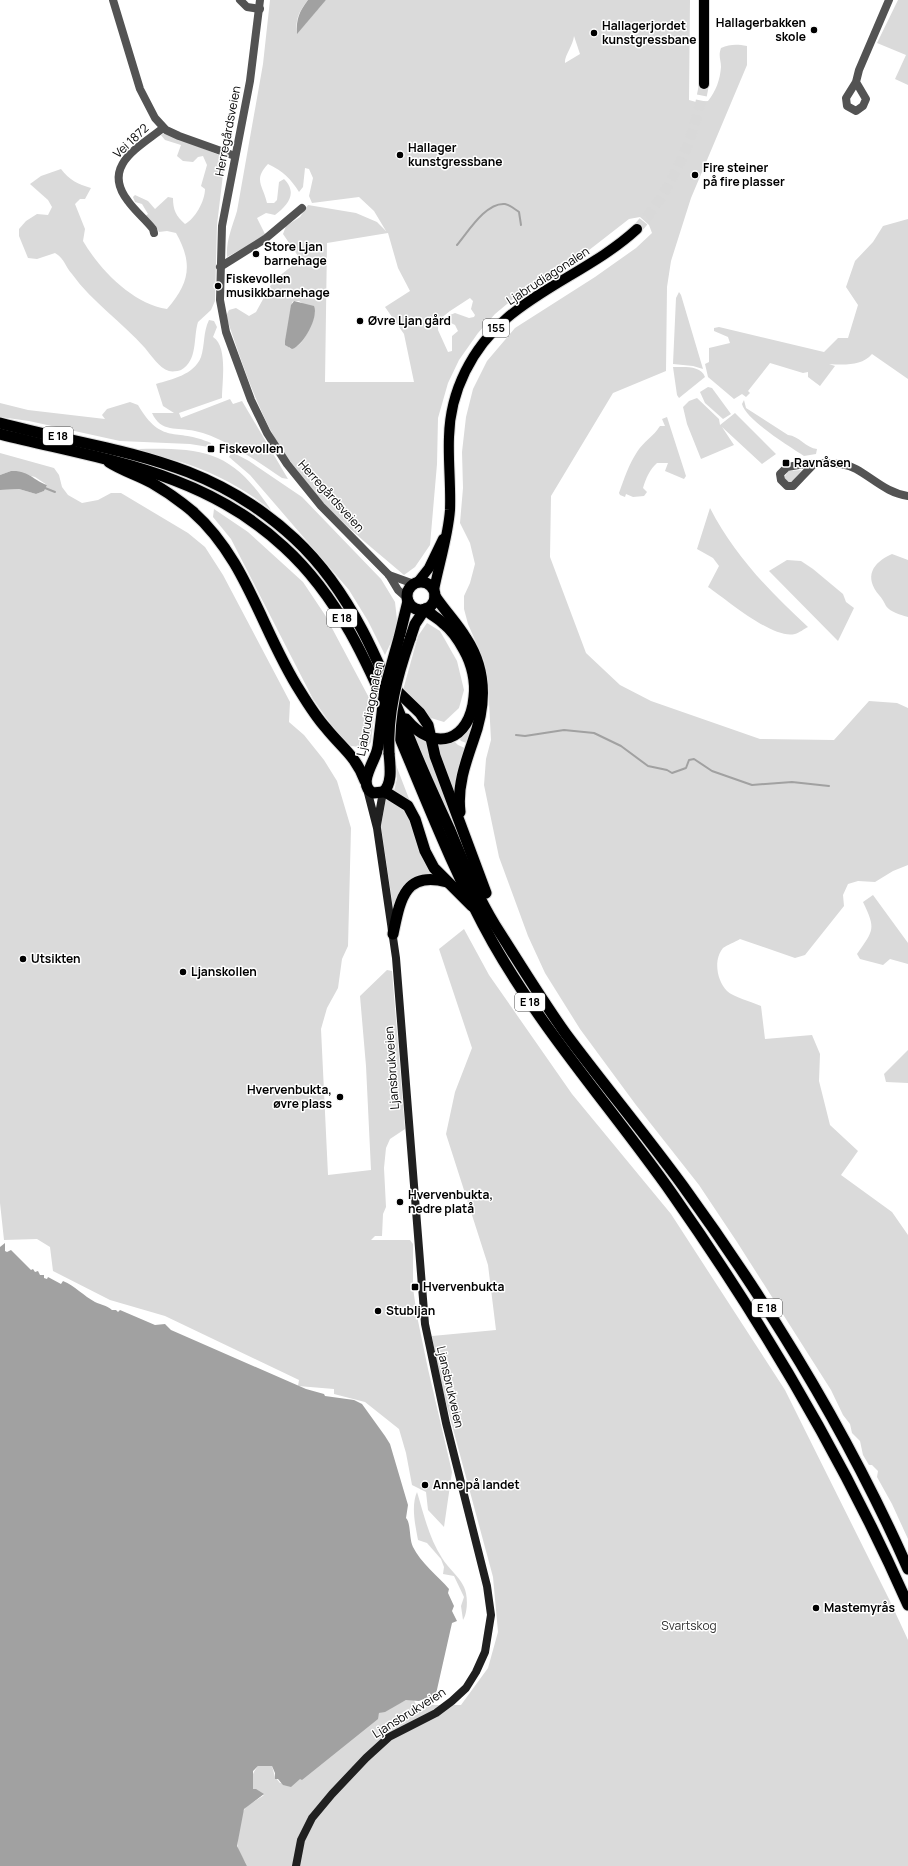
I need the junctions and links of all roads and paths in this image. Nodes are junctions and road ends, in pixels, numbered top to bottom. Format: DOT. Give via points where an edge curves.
graph roads {
  1 [pos="113,0"];
  2 [pos="240,0"];
  3 [pos="260,0"];
  4 [pos="704,0"];
  5 [pos="889,0"];
  6 [pos="260,9"];
  7 [pos="856,82"];
  8 [pos="704,84"];
  9 [pos="163,128"];
  10 [pos="235,156"];
  11 [pos="302,208"];
  12 [pos="637,229"];
  13 [pos="154,233"];
  14 [pos="220,266"];
  15 [pos="0,423"];
  16 [pos="0,434"];
  17 [pos="104,458"];
  18 [pos="814,465"];
  19 [pos="908,496"];
  20 [pos="446,536"];
  21 [pos="389,575"];
  22 [pos="416,583"];
  23 [pos="435,593"];
  24 [pos="408,600"];
  25 [pos="425,609"];
  26 [pos="405,638"];
  27 [pos="388,682"];
  28 [pos="402,714"];
  29 [pos="431,739"];
  30 [pos="367,781"];
  31 [pos="385,788"];
  32 [pos="462,825"];
  33 [pos="377,828"];
  34 [pos="446,882"];
  35 [pos="476,909"];
  36 [pos="393,934"];
  37 [pos="507,942"];
  38 [pos="908,1569"];
  39 [pos="908,1605"];
  40 [pos="296,1866"];
  1 -- 9 [label="street" via="140,89"];
  2 -- 6 [label="street" via="247,7"];
  3 -- 6 [label="street, Herregårdsveien"];
  4 -- 8 [label="main road"];
  5 -- 7 [label="street"];
  6 -- 10 [label="street, Herregårdsveien" via="250,81"];
  9 -- 10 [label="street"];
  9 -- 13 [label="street, Vei 1872" via="120,165 118,179 125,197 153,228"];
  10 -- 14 [label="street, Herregårdsveien" via="224,213"];
  11 -- 14 [label="street" via="265,238"];
  12 -- 20 [label="main road, Ljabrudiagonalen / 155" via="609,252 520,308 497,327 474,355 457,392 450,421 450,501"];
  14 -- 21 [label="street, Herregårdsveien" via="220,300 226,332 242,380 268,433 300,482"];
  15 -- 27 [label="highway, E 18" via="165,463 209,480 247,501 281,526 324,569 353,615"];
  16 -- 17 [label="highway, E 18"];
  17 -- 30 [label="highway, E 18" via="121,470 152,483 171,495 199,518 217,538 242,576 299,690 326,729 358,762"];
  17 -- 35 [label="highway, E 18" via="171,478 221,500 270,534 316,581 343,620 369,668"];
  18 -- 19 [label="street" via="829,463 848,466 885,488"];
  20 -- 22 [label="main road, Ljabrudiagonalen / 155" via="428,568"];
  20 -- 23 [label="main road, Ljabrudiagonalen / 155"];
  21 -- 22 [label="street, Herregårdsveien"];
  21 -- 24 [label="street, Herregårdsveien"];
  22 -- 23 [label="highway, E 18" via="427,583"];
  22 -- 24 [label="highway" via="408,592"];
  23 -- 25 [label="highway" via="432,604"];
  23 -- 32 [label="highway, E 18" via="471,646 482,683 480,717 460,784 459,808"];
  24 -- 25 [label="highway" via="417,609"];
  24 -- 26 [label="highway, Ljabrudiagonalen"];
  25 -- 26 [label="highway, Ljabrudiagonalen"];
  25 -- 29 [label="highway" via="456,636 469,660 475,686 472,707 463,727 444,739"];
  26 -- 30 [label="highway, Ljabrudiagonalen, bridge" via="385,688 378,747"];
  26 -- 31 [label="highway, Ljabrudiagonalen, bridge" via="389,727"];
  27 -- 28 [label="highway, E 18"];
  27 -- 29 [label="highway, E 18" via="424,718"];
  28 -- 29 [label="highway, E 18" via="415,730"];
  28 -- 37 [label="highway, E 18" via="408,734 468,873"];
  29 -- 32 [label="highway, E 18" via="435,756"];
  30 -- 31 [label="highway, E 18" via="376,794"];
  30 -- 31 [label="highway, E 18" via="374,771 380,771 386,775"];
  30 -- 33 [label="main road, Ljansbrukveien"];
  31 -- 33 [label="main road, Ljansbrukveien"];
  31 -- 34 [label="highway, E 18" via="408,806 429,860"];
  32 -- 37 [label="highway, E 18" via="475,867"];
  33 -- 36 [label="main road, Ljansbrukveien"];
  34 -- 35 [label="highway, E 18"];
  34 -- 36 [label="highway" via="426,879 408,888 399,908"];
  35 -- 39 [label="highway, E 18" via="540,1018 671,1192 723,1266 766,1335 842,1467"];
  36 -- 40 [label="main road, Ljansbrukveien" via="425,1324 446,1423 487,1586 490,1624 480,1662 466,1688 436,1713 389,1737 348,1777 308,1825 298,1849"];
  37 -- 38 [label="highway, E 18" via="550,1010 681,1184 758,1294 833,1420 876,1500"];
}
